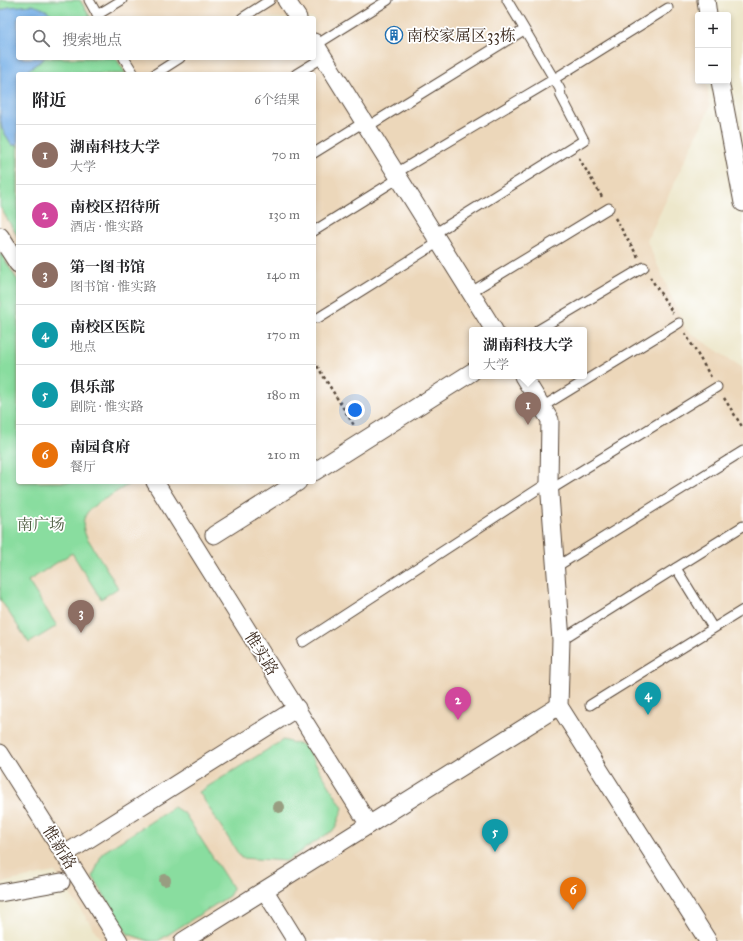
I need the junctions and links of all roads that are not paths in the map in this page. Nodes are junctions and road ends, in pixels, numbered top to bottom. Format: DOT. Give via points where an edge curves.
graph roads {
  1 [pos="89,0"];
  2 [pos="122,0"];
  3 [pos="270,0"];
  4 [pos="286,0"];
  5 [pos="388,0"];
  6 [pos="507,0"];
  7 [pos="706,0"];
  8 [pos="668,8"];
  9 [pos="708,12"];
  10 [pos="97,16"];
  11 [pos="99,16"];
  12 [pos="245,16"];
  13 [pos="297,16"];
  14 [pos="524,30"];
  15 [pos="318,48"];
  16 [pos="125,60"];
  17 [pos="177,60"];
  18 [pos="308,60"];
  19 [pos="133,72"];
  20 [pos="158,72"];
  21 [pos="298,72"];
  22 [pos="554,79"];
  23 [pos="721,84"];
  24 [pos="366,125"];
  25 [pos="316,152"];
  26 [pos="398,176"];
  27 [pos="743,203"];
  28 [pos="609,208"];
  29 [pos="316,230"];
  30 [pos="0,236"];
  31 [pos="437,238"];
  32 [pos="16,261"];
  33 [pos="644,267"];
  34 [pos="470,292"];
  35 [pos="318,318"];
  36 [pos="679,323"];
  37 [pos="492,327"];
  38 [pos="543,327"];
  39 [pos="469,374"];
  40 [pos="525,379"];
  41 [pos="717,387"];
  42 [pos="542,407"];
  43 [pos="743,451"];
  44 [pos="316,471"];
  45 [pos="156,484"];
  46 [pos="295,484"];
  47 [pos="549,486"];
  48 [pos="743,526"];
  49 [pos="214,535"];
  50 [pos="556,567"];
  51 [pos="676,568"];
  52 [pos="743,610"];
  53 [pos="713,628"];
  54 [pos="561,640"];
  55 [pos="303,642"];
  56 [pos="590,705"];
  57 [pos="559,706"];
  58 [pos="297,708"];
  59 [pos="0,753"];
  60 [pos="369,825"];
  61 [pos="65,854"];
  62 [pos="61,882"];
  63 [pos="265,891"];
  64 [pos="0,893"];
  65 [pos="119,941"];
  66 [pos="183,941"];
  67 [pos="296,941"];
  68 [pos="708,941"];
  1 -- 10 [label="lane"];
  2 -- 11 [label="lane"];
  3 -- 12 [label="lane"];
  4 -- 13 [label="street"];
  5 -- 15 [label="lane"];
  6 -- 14 [label="lane"];
  7 -- 9 [label="street"];
  8 -- 22 [label="lane"];
  14 -- 22 [label="lane"];
  14 -- 24 [label="lane"];
  15 -- 24 [label="street"];
  16 -- 19 [label="lane"];
  17 -- 20 [label="lane"];
  18 -- 21 [label="lane"];
  22 -- 26 [label="lane"];
  22 -- 31 [label="lane" via="584,140"];
  23 -- 27 [label="street"];
  24 -- 25 [label="lane"];
  24 -- 26 [label="street"];
  26 -- 29 [label="lane"];
  26 -- 31 [label="street"];
  28 -- 34 [label="lane"];
  30 -- 32 [label="street"];
  31 -- 34 [label="street"];
  31 -- 35 [label="lane"];
  33 -- 38 [label="lane"];
  34 -- 37 [label="street"];
  36 -- 42 [label="lane"];
  39 -- 44 [label="street"];
  40 -- 42 [label="street"];
  41 -- 47 [label="lane"];
  42 -- 47 [label="street" via="550,420"];
  43 -- 50 [label="lane"];
  45 -- 58 [label="street, 惟实路"];
  46 -- 49 [label="street"];
  47 -- 50 [label="street"];
  47 -- 55 [label="lane"];
  48 -- 51 [label="lane"];
  50 -- 54 [label="street"];
  51 -- 53 [label="lane"];
  51 -- 54 [label="lane"];
  52 -- 53 [label="lane"];
  53 -- 56 [label="lane"];
  54 -- 57 [label="street"];
  57 -- 60 [label="street"];
  57 -- 68 [label="street"];
  58 -- 60 [label="street, 惟实路"];
  58 -- 61 [label="street"];
  59 -- 61 [label="street, 惟新路"];
  60 -- 63 [label="street"];
  61 -- 65 [label="street, 惟新路"];
  62 -- 64 [label="street"];
  63 -- 66 [label="street"];
  63 -- 67 [label="street"];
}
